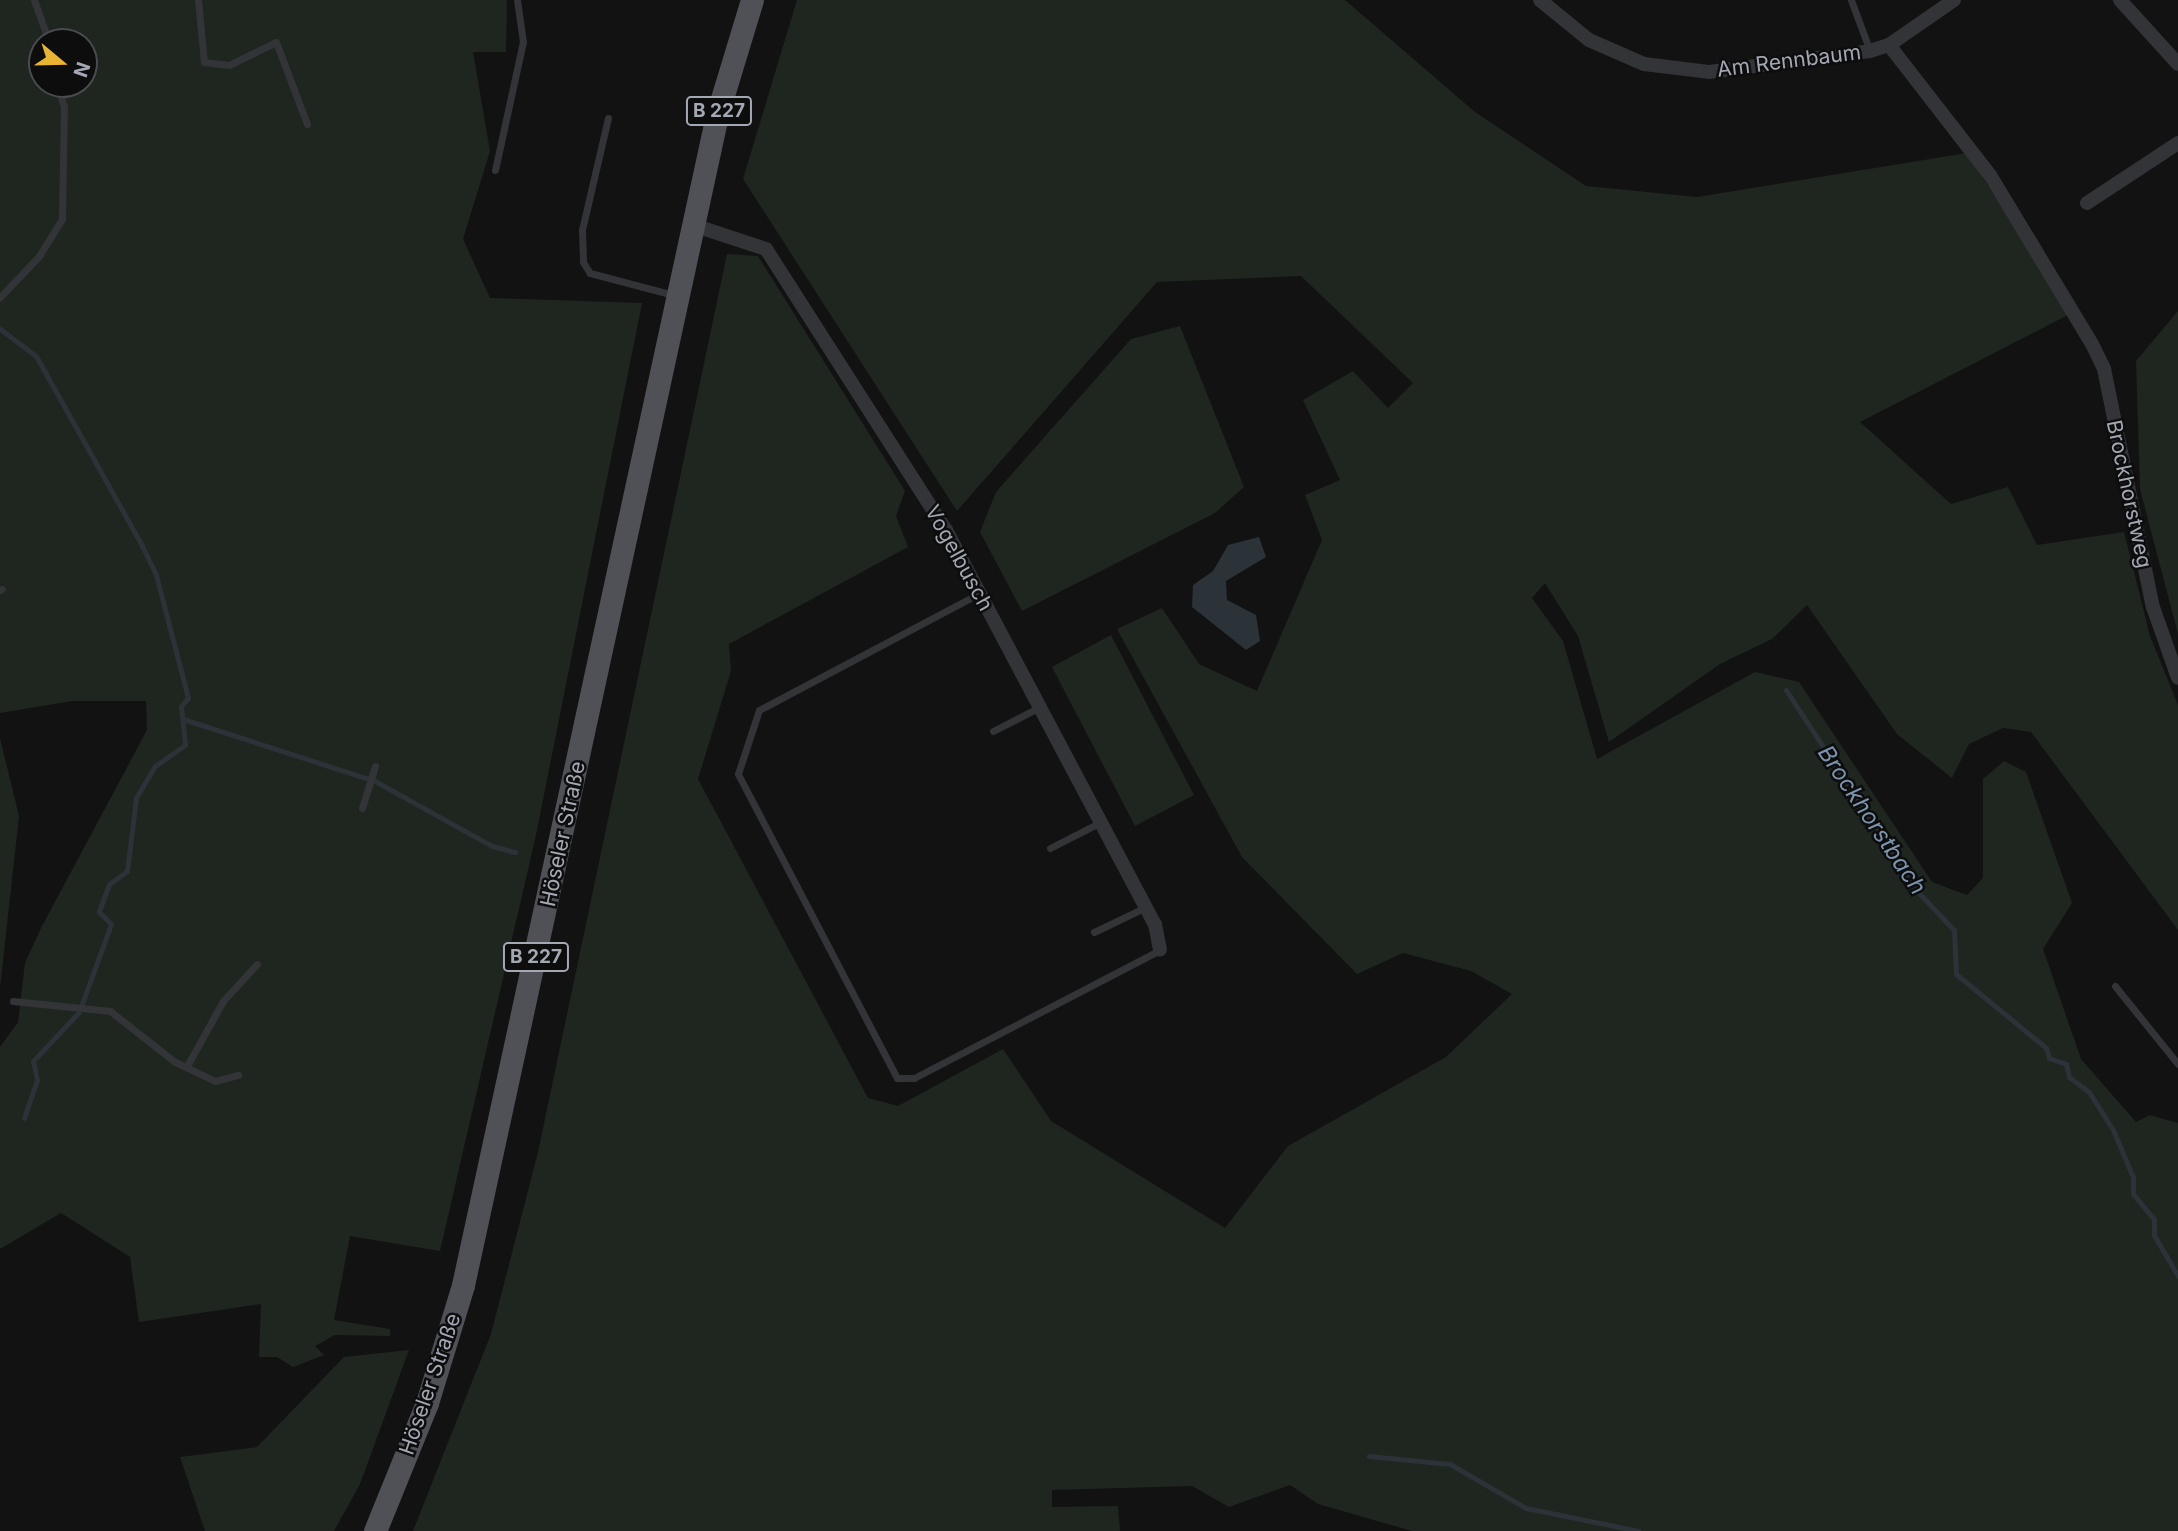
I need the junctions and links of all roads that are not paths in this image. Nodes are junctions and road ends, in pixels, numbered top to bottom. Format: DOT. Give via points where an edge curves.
graph roads {
  1 [pos="34,0"];
  2 [pos="198,0"];
  3 [pos="517,0"];
  4 [pos="752,0"];
  5 [pos="1540,0"];
  6 [pos="1851,0"];
  7 [pos="1954,0"];
  8 [pos="2120,0"];
  9 [pos="44,28"];
  10 [pos="1889,45"];
  11 [pos="1870,51"];
  12 [pos="2178,64"];
  13 [pos="61,98"];
  14 [pos="608,118"];
  15 [pos="307,124"];
  16 [pos="2178,143"];
  17 [pos="495,170"];
  18 [pos="2087,203"];
  19 [pos="693,225"];
  20 [pos="0,297"];
  21 [pos="680,298"];
  22 [pos="2076,313"];
  23 [pos="980,593"];
  24 [pos="2178,678"];
  25 [pos="1040,707"];
  26 [pos="993,731"];
  27 [pos="375,766"];
  28 [pos="362,808"];
  29 [pos="1101,822"];
  30 [pos="1050,848"];
  31 [pos="1146,907"];
  32 [pos="1094,932"];
  33 [pos="1160,950"];
  34 [pos="257,964"];
  35 [pos="2115,986"];
  36 [pos="13,1001"];
  37 [pos="2178,1064"];
  38 [pos="187,1066"];
  39 [pos="238,1075"];
  40 [pos="375,1531"];
  1 -- 9 [label="lane"];
  2 -- 15 [label="lane" via="204,62 229,65 276,42"];
  3 -- 17 [label="lane" via="523,43"];
  4 -- 19 [label="main road, B 227"];
  5 -- 11 [label="street, Am Rennbaum" via="1589,40 1644,64 1709,72"];
  6 -- 11 [label="lane"];
  7 -- 10 [label="street, Am Rennbaum"];
  8 -- 12 [label="street"];
  10 -- 11 [label="street, Am Rennbaum"];
  10 -- 22 [label="street, Am Rennbaum" via="1990,175"];
  13 -- 20 [label="lane" via="62,219 39,257"];
  14 -- 21 [label="lane" via="582,230 583,262 590,273"];
  16 -- 18 [label="street"];
  19 -- 21 [label="main road, B 227"];
  19 -- 23 [label="street, Vogelbusch" via="765,249"];
  21 -- 40 [label="main road, Höseler Straße / B 227" via="469,1259 427,1403"];
  22 -- 24 [label="street, Brockhorstweg" via="2104,369 2153,607"];
  23 -- 25 [label="street, Vogelbusch"];
  23 -- 33 [label="lane" via="758,710 738,774 897,1077 914,1079"];
  25 -- 26 [label="lane"];
  25 -- 29 [label="street, Vogelbusch"];
  27 -- 28 [label="lane"];
  29 -- 30 [label="lane"];
  29 -- 31 [label="street, Vogelbusch"];
  31 -- 32 [label="lane"];
  31 -- 33 [label="street, Vogelbusch"];
  34 -- 38 [label="lane" via="223,1001"];
  35 -- 37 [label="lane"];
  36 -- 38 [label="lane" via="89,1005 110,1011 157,1051"];
  38 -- 39 [label="lane" via="215,1081"];
}
